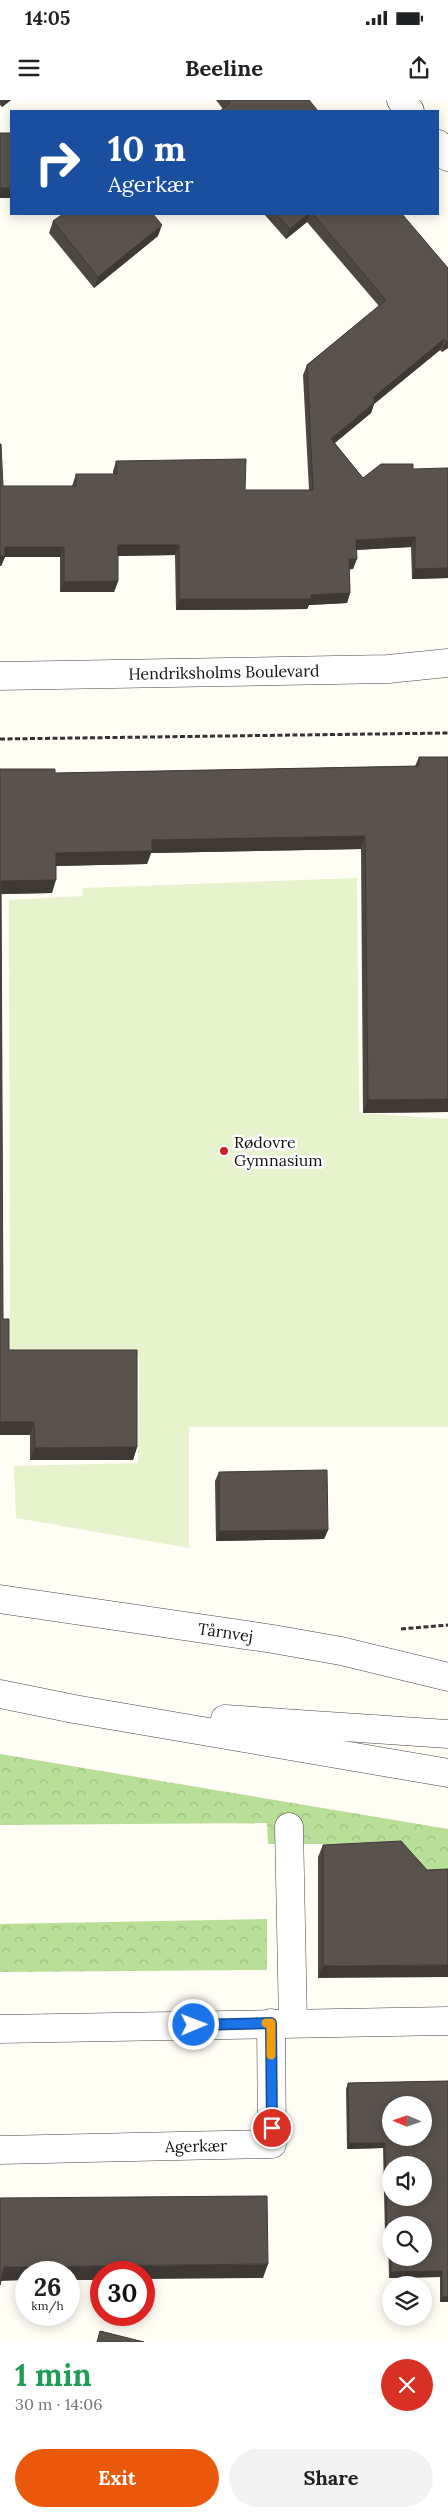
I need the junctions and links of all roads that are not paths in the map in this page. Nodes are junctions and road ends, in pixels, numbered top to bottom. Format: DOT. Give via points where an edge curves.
graph roads {
  1 [pos="401,100"];
  2 [pos="409,110"];
  3 [pos="439,145"];
  4 [pos="448,157"];
  5 [pos="448,663"];
  6 [pos="0,676"];
  7 [pos="0,1599"];
  8 [pos="448,1677"];
  9 [pos="0,1694"];
  10 [pos="74,1708"];
  11 [pos="448,1734"];
  12 [pos="448,1773"];
  13 [pos="289,1827"];
  14 [pos="448,2021"];
  15 [pos="282,2023"];
  16 [pos="0,2029"];
  17 [pos="0,2150"];
  1 -- 2 [label="street"];
  3 -- 4 [label="street"];
  5 -- 6 [label="street, Hendriksholms Boulevard" via="388,669"];
  7 -- 8 [label="street, Tårnvej" via="273,1639 341,1651"];
  9 -- 10 [label="street"];
  10 -- 11 [label="street"];
  10 -- 12 [label="street"];
  13 -- 15 [label="street"];
  14 -- 15 [label="street"];
  15 -- 16 [label="street"];
  15 -- 17 [label="street, Agerkær" via="272,2144"];
}
